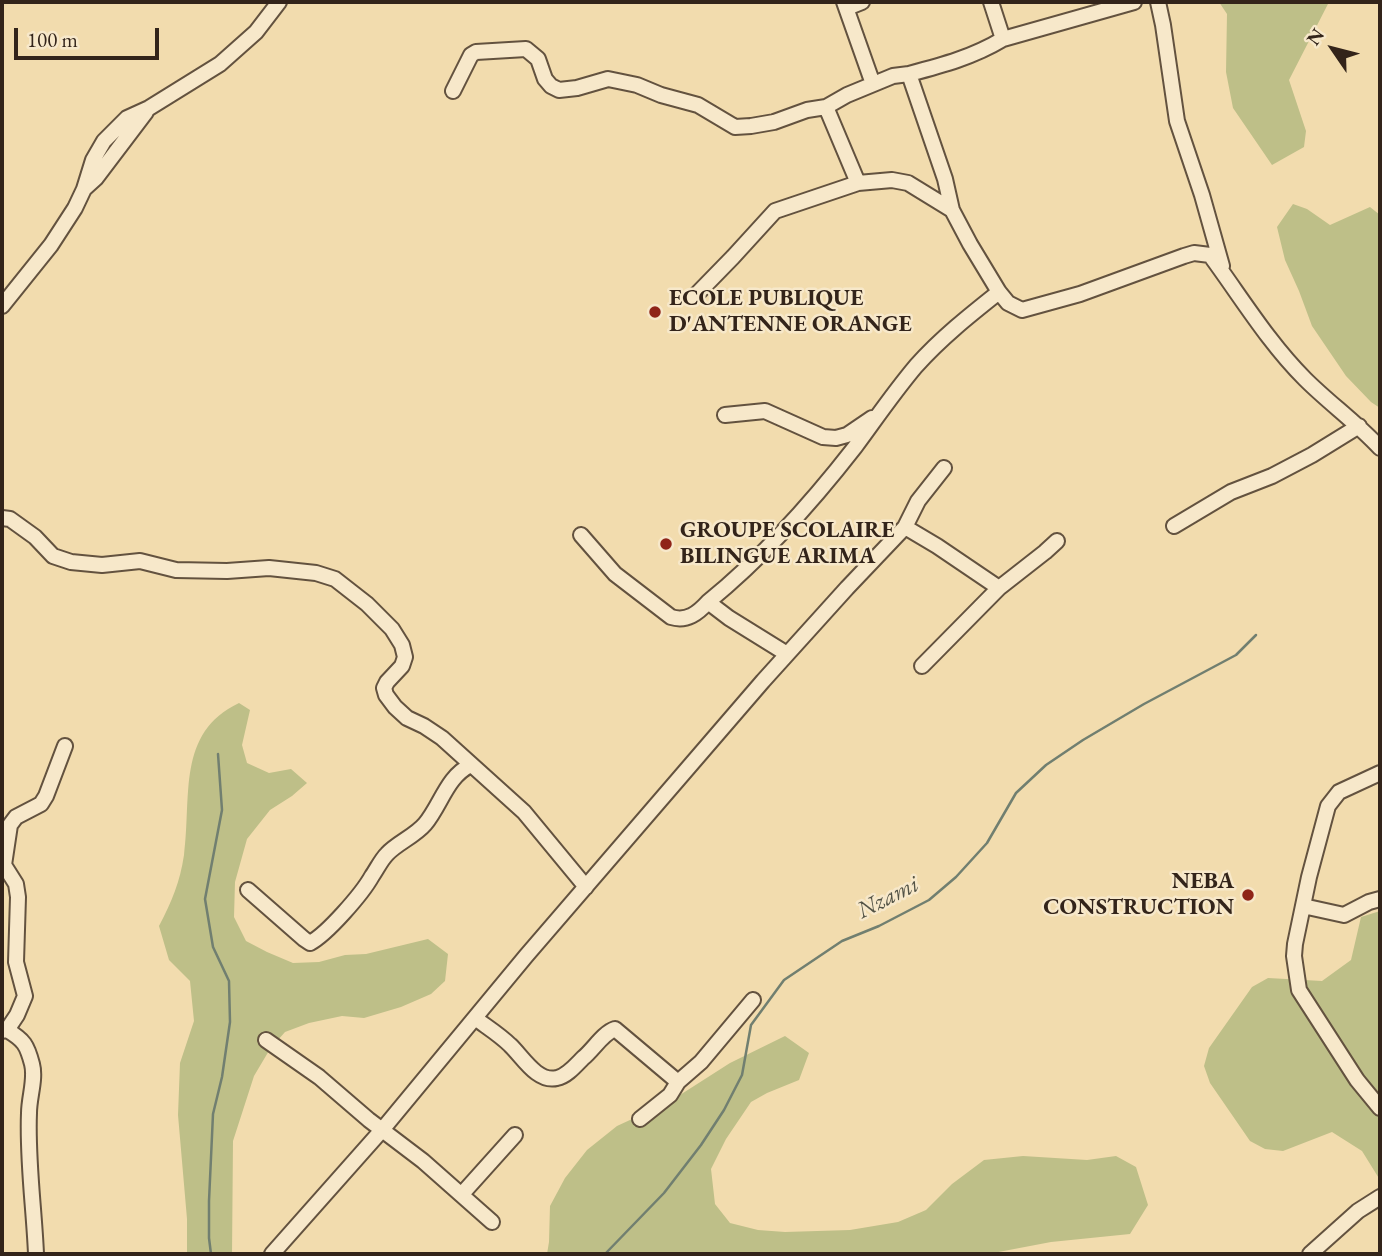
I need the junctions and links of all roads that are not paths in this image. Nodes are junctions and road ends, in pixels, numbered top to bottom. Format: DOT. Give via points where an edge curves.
graph roads {
  1 [pos="279,2"];
  2 [pos="862,2"];
  3 [pos="991,2"];
  4 [pos="1134,2"];
  5 [pos="1158,2"];
  6 [pos="846,5"];
  7 [pos="1003,39"];
  8 [pos="909,74"];
  9 [pos="873,84"];
  10 [pos="453,91"];
  11 [pos="826,107"];
  12 [pos="858,183"];
  13 [pos="952,210"];
  14 [pos="1224,274"];
  15 [pos="999,292"];
  16 [pos="694,297"];
  17 [pos="2,306"];
  18 [pos="882,411"];
  19 [pos="725,415"];
  20 [pos="1359,426"];
  21 [pos="1380,448"];
  22 [pos="944,468"];
  23 [pos="2,518"];
  24 [pos="1174,526"];
  25 [pos="905,527"];
  26 [pos="581,535"];
  27 [pos="1057,541"];
  28 [pos="999,589"];
  29 [pos="708,602"];
  30 [pos="788,654"];
  31 [pos="922,666"];
  32 [pos="65,746"];
  33 [pos="471,765"];
  34 [pos="1380,773"];
  35 [pos="3,866"];
  36 [pos="586,887"];
  37 [pos="248,890"];
  38 [pos="1380,899"];
  39 [pos="1303,906"];
  40 [pos="753,1000"];
  41 [pos="17,1015"];
  42 [pos="475,1018"];
  43 [pos="5,1030"];
  44 [pos="22,1039"];
  45 [pos="266,1040"];
  46 [pos="678,1082"];
  47 [pos="1380,1108"];
  48 [pos="640,1119"];
  49 [pos="382,1130"];
  50 [pos="514,1135"];
  51 [pos="463,1194"];
  52 [pos="1380,1197"];
  53 [pos="492,1222"];
  54 [pos="36,1254"];
  55 [pos="272,1254"];
  56 [pos="1310,1254"];
  1 -- 17 [label="street" via="256,32 220,64 127,118 104,141 75,208"];
  2 -- 6 [label="street"];
  3 -- 7 [label="street"];
  4 -- 7 [label="street"];
  5 -- 14 [label="street" via="1177,121"];
  6 -- 9 [label="street"];
  7 -- 8 [label="street" via="958,61"];
  8 -- 9 [label="street"];
  8 -- 13 [label="street"];
  9 -- 11 [label="street"];
  10 -- 11 [label="street" via="476,51 526,49 538,59 545,79 559,90 608,79 637,85 698,105 735,127"];
  11 -- 12 [label="street"];
  12 -- 13 [label="street" via="908,183"];
  12 -- 16 [label="street" via="775,211"];
  13 -- 15 [label="street"];
  14 -- 15 [label="street" via="1210,255 1194,253 1022,310"];
  14 -- 20 [label="street" via="1305,379"];
  15 -- 18 [label="street" via="946,335"];
  18 -- 19 [label="street" via="836,438 823,437 765,411"];
  18 -- 29 [label="street" via="808,503 741,575"];
  20 -- 21 [label="street"];
  20 -- 24 [label="street"];
  22 -- 25 [label="street"];
  23 -- 33 [label="street" via="10,519 53,556 71,562 140,561 176,570 269,568 335,579 367,604 402,645 405,657 384,688 390,701"];
  25 -- 28 [label="street"];
  25 -- 30 [label="street"];
  26 -- 29 [label="street" via="615,574 671,617 686,619"];
  27 -- 28 [label="street"];
  28 -- 31 [label="street"];
  29 -- 30 [label="street"];
  30 -- 36 [label="street"];
  32 -- 35 [label="street" via="41,804 10,825"];
  33 -- 36 [label="street" via="524,812"];
  33 -- 37 [label="street" via="460,771 424,826 388,852 345,910 310,943"];
  34 -- 39 [label="street" via="1332,798"];
  35 -- 41 [label="street" via="16,884 18,897 16,961 25,996"];
  36 -- 42 [label="street"];
  38 -- 39 [label="street" via="1344,915"];
  39 -- 47 [label="street" via="1294,944 1299,990"];
  40 -- 46 [label="street"];
  41 -- 43 [label="street"];
  41 -- 44 [label="street"];
  42 -- 46 [label="street" via="545,1077 556,1079 565,1074 615,1029"];
  42 -- 49 [label="street"];
  43 -- 44 [label="street"];
  44 -- 54 [label="street" via="33,1067 29,1112"];
  45 -- 49 [label="street"];
  46 -- 48 [label="street" via="670,1095"];
  49 -- 51 [label="street"];
  49 -- 55 [label="street"];
  50 -- 51 [label="street"];
  51 -- 53 [label="street"];
  52 -- 56 [label="street"];
}
